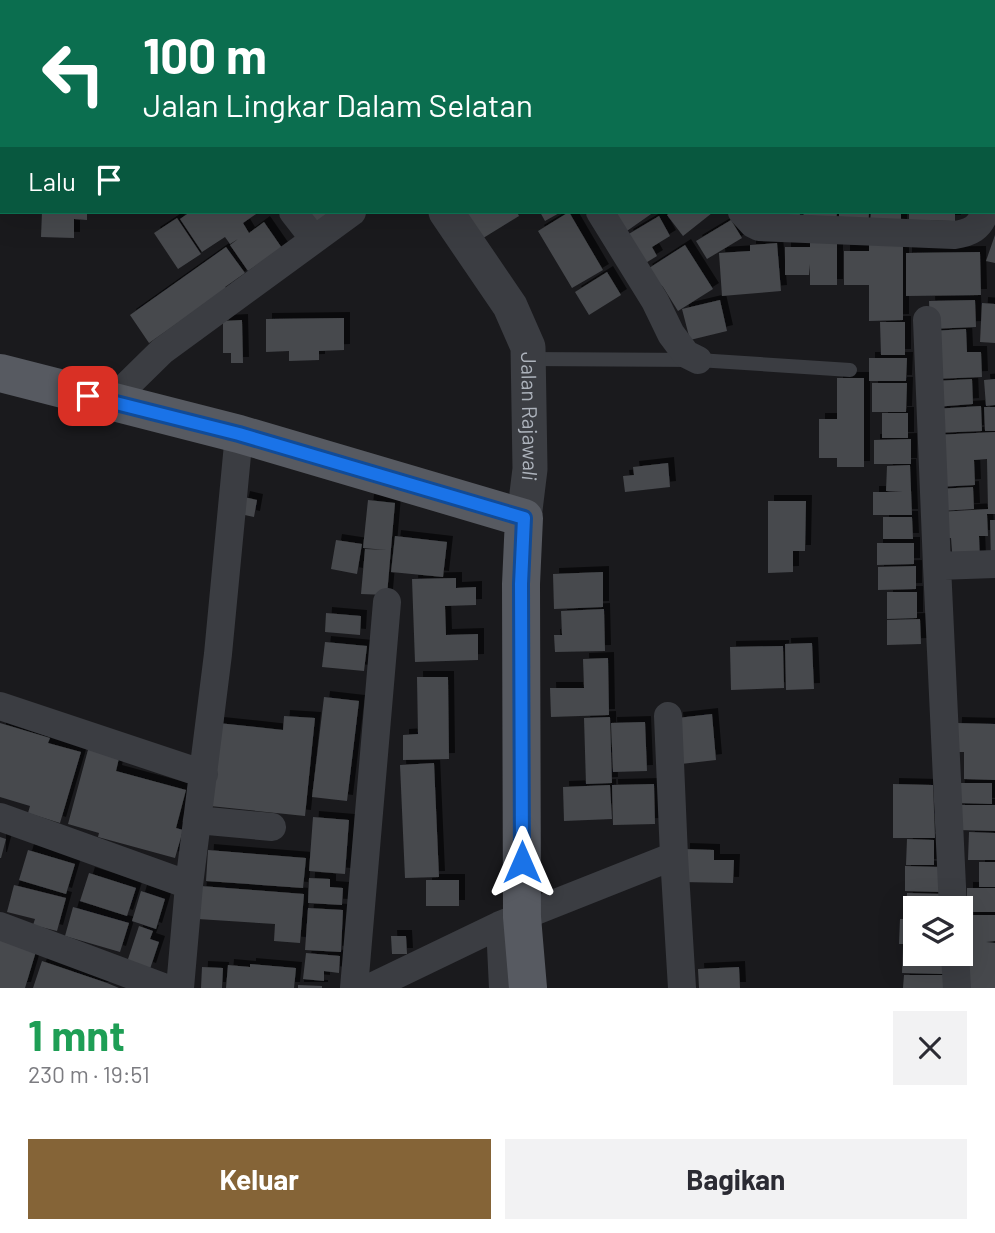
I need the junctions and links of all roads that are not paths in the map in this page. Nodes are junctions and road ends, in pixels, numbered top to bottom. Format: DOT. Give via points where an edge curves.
graph roads {
  1 [pos="295,214"];
  2 [pos="349,214"];
  3 [pos="447,214"];
  4 [pos="601,214"];
  5 [pos="744,214"];
  6 [pos="984,214"];
  7 [pos="314,239"];
  8 [pos="926,320"];
  9 [pos="528,359"];
  10 [pos="698,360"];
  11 [pos="850,370"];
  12 [pos="0,373"];
  13 [pos="110,402"];
  14 [pos="239,434"];
  15 [pos="524,518"];
  16 [pos="995,564"];
  17 [pos="937,566"];
  18 [pos="387,603"];
  19 [pos="0,706"];
  20 [pos="668,716"];
  21 [pos="204,774"];
  22 [pos="0,817"];
  23 [pos="197,820"];
  24 [pos="272,827"];
  25 [pos="674,856"];
  26 [pos="189,886"];
  27 [pos="952,896"];
  28 [pos="511,921"];
  29 [pos="0,926"];
  30 [pos="956,966"];
  31 [pos="166,988"];
  32 [pos="180,988"];
  33 [pos="354,988"];
  34 [pos="369,988"];
  35 [pos="503,988"];
  36 [pos="528,988"];
  37 [pos="682,988"];
  38 [pos="957,988"];
  1 -- 7 [label="street"];
  2 -- 7 [label="street"];
  3 -- 9 [label="street, Jalan Rajawali" via="510,306 528,347"];
  4 -- 10 [label="street" via="671,334 686,354"];
  5 -- 6 [label="street" via="760,227 954,235 976,228"];
  7 -- 13 [label="street" via="162,351"];
  8 -- 17 [label="street"];
  9 -- 10 [label="lane"];
  9 -- 15 [label="street, Jalan Rajawali" via="530,469"];
  10 -- 11 [label="lane"];
  12 -- 13 [label="main road"];
  13 -- 14 [label="main road"];
  14 -- 15 [label="main road"];
  14 -- 21 [label="street"];
  15 -- 28 [label="main road"];
  16 -- 17 [label="street"];
  17 -- 27 [label="street"];
  18 -- 33 [label="street"];
  19 -- 21 [label="street"];
  20 -- 25 [label="street"];
  21 -- 23 [label="street"];
  22 -- 26 [label="street"];
  23 -- 24 [label="street"];
  23 -- 26 [label="street"];
  25 -- 28 [label="street"];
  25 -- 37 [label="street"];
  26 -- 32 [label="street"];
  28 -- 34 [label="street"];
  28 -- 35 [label="street"];
  28 -- 36 [label="main road"];
  29 -- 31 [label="street"];
  30 -- 38 [label="street"];
}
